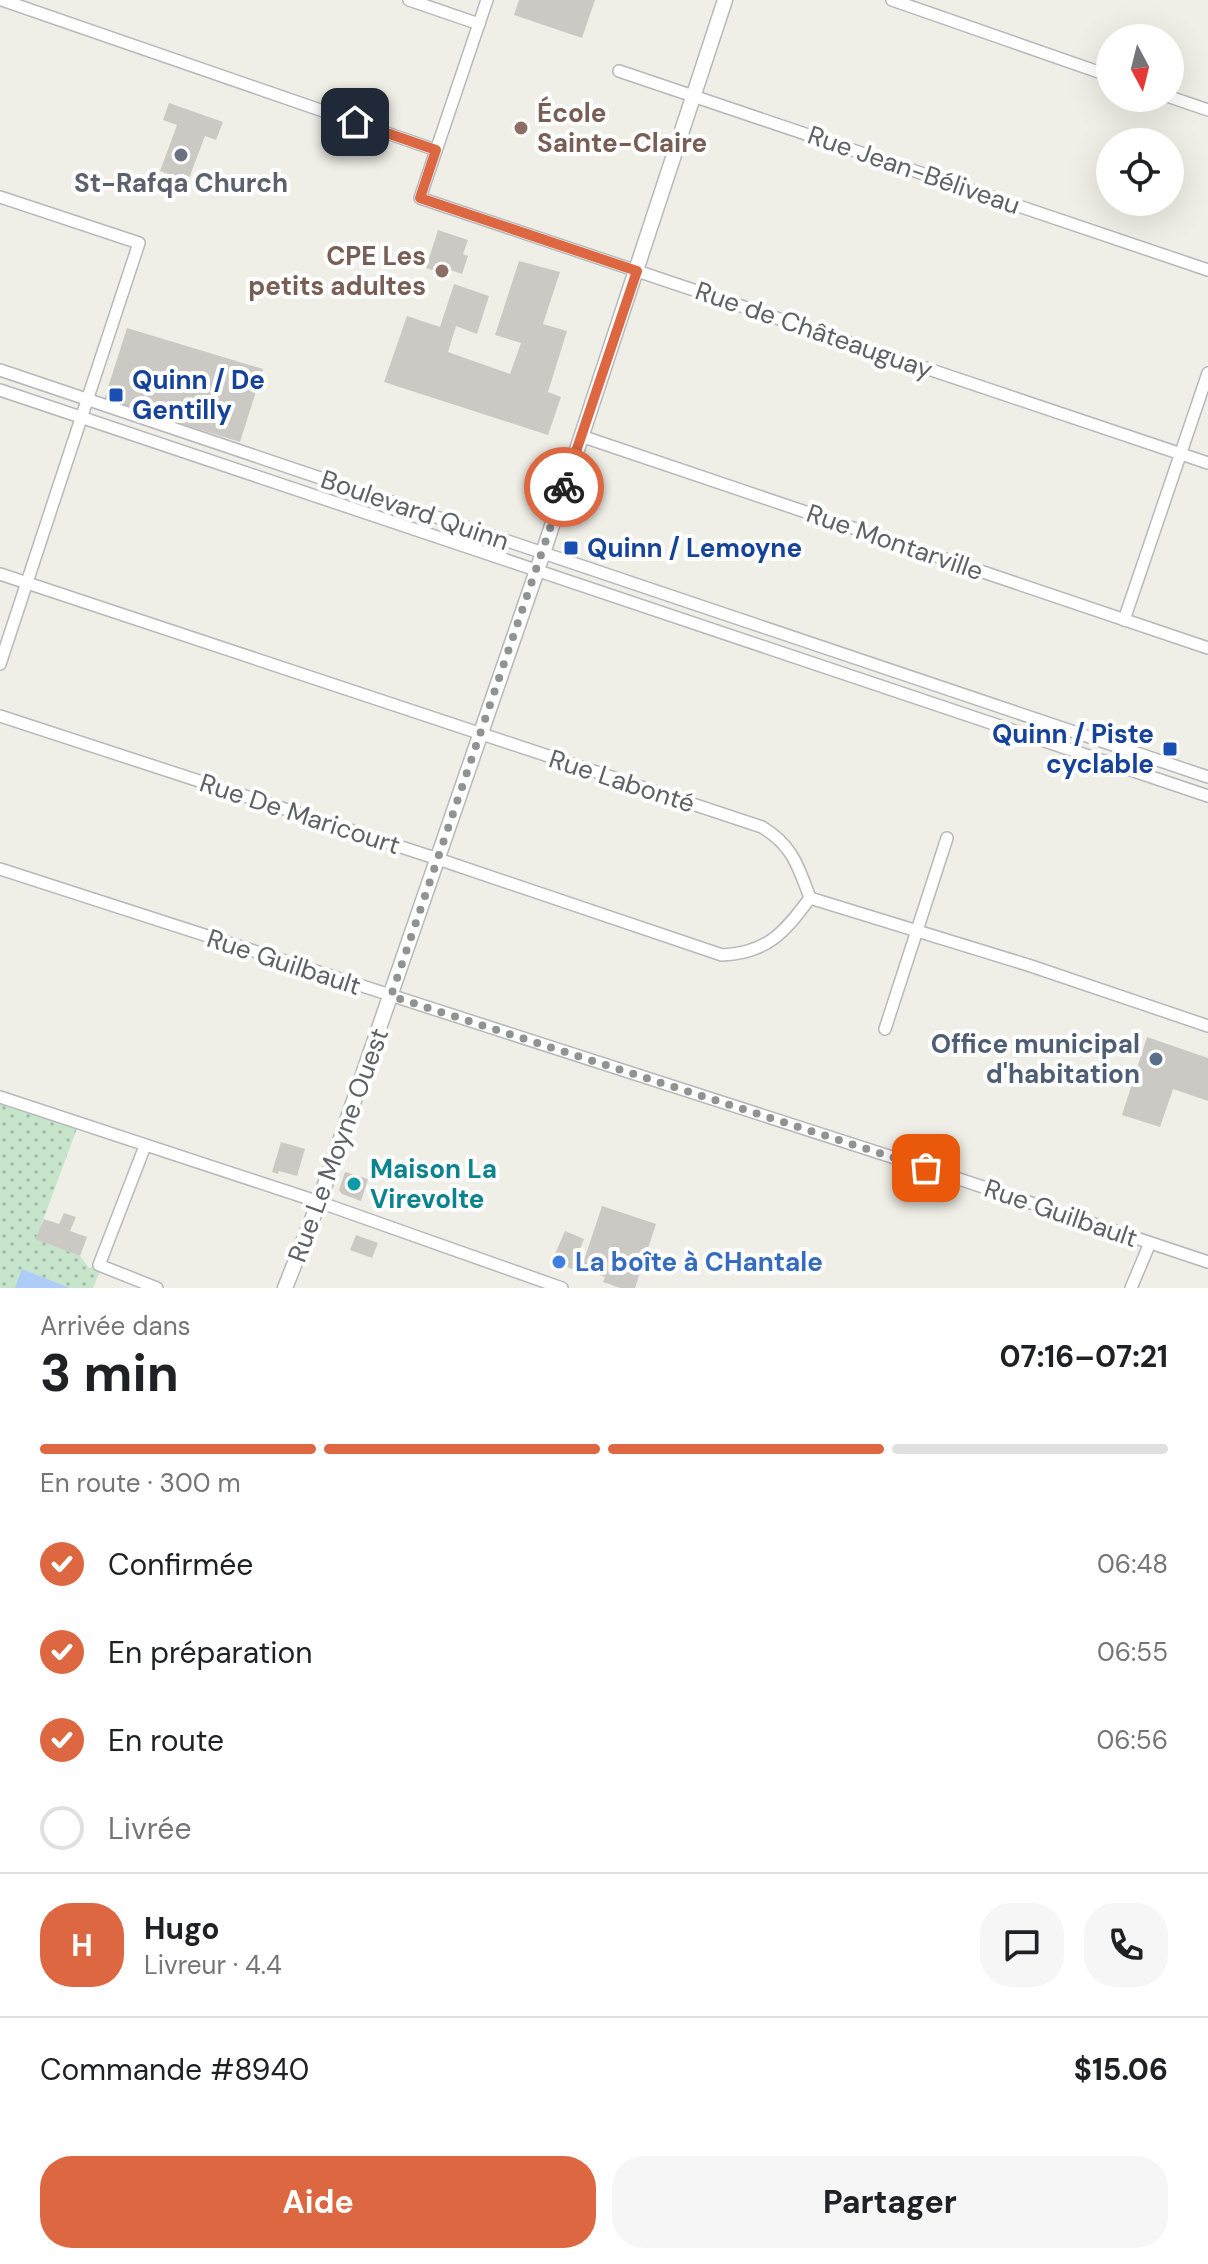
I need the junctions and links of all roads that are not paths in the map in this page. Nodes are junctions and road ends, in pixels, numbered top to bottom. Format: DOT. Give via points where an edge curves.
graph roads {
  1 [pos="2,0"];
  2 [pos="409,0"];
  3 [pos="487,0"];
  4 [pos="725,0"];
  5 [pos="892,0"];
  6 [pos="479,24"];
  7 [pos="619,71"];
  8 [pos="1096,71"];
  9 [pos="694,96"];
  10 [pos="1184,102"];
  11 [pos="1208,110"];
  12 [pos="436,150"];
  13 [pos="0,197"];
  14 [pos="1208,270"];
  15 [pos="637,271"];
  16 [pos="0,370"];
  17 [pos="1208,373"];
  18 [pos="0,390"];
  19 [pos="87,399"];
  20 [pos="80,417"];
  21 [pos="581,436"];
  22 [pos="1181,453"];
  23 [pos="1208,463"];
  24 [pos="543,553"];
  25 [pos="537,571"];
  26 [pos="0,574"];
  27 [pos="25,583"];
  28 [pos="1124,620"];
  29 [pos="1208,648"];
  30 [pos="830,649"];
  31 [pos="0,664"];
  32 [pos="824,667"];
  33 [pos="0,716"];
  34 [pos="480,735"];
  35 [pos="1208,777"];
  36 [pos="1208,796"];
  37 [pos="947,838"];
  38 [pos="438,859"];
  39 [pos="0,869"];
  40 [pos="810,898"];
  41 [pos="917,931"];
  42 [pos="391,996"];
  43 [pos="1208,1026"];
  44 [pos="885,1029"];
  45 [pos="0,1097"];
  46 [pos="145,1146"];
  47 [pos="319,1202"];
  48 [pos="1150,1243"];
  49 [pos="1208,1262"];
  50 [pos="157,1288"];
  51 [pos="285,1288"];
  52 [pos="562,1288"];
  53 [pos="1131,1288"];
  1 -- 12 [label="street"];
  2 -- 6 [label="street"];
  3 -- 6 [label="street"];
  4 -- 9 [label="street, Rue Le Moyne Ouest"];
  5 -- 8 [label="street"];
  6 -- 12 [label="street"];
  7 -- 9 [label="street, Rue Jean-Béliveau"];
  9 -- 14 [label="street, Rue Jean-Béliveau"];
  9 -- 15 [label="street, Rue Le Moyne Ouest"];
  10 -- 11 [label="street"];
  12 -- 15 [label="street, Rue de Châteauguay" via="420,198"];
  13 -- 19 [label="street" via="139,243"];
  15 -- 21 [label="street, Rue Le Moyne Ouest"];
  15 -- 22 [label="street, Rue de Châteauguay"];
  16 -- 19 [label="street, Boulevard Quinn"];
  17 -- 22 [label="street"];
  18 -- 20 [label="street, Boulevard Quinn"];
  19 -- 20 [label="street"];
  19 -- 24 [label="street, Boulevard Quinn"];
  20 -- 25 [label="street, Boulevard Quinn"];
  20 -- 27 [label="street"];
  21 -- 24 [label="street, Rue Le Moyne Ouest"];
  21 -- 28 [label="street, Rue Montarville"];
  22 -- 23 [label="street, Rue de Châteauguay"];
  22 -- 28 [label="street"];
  24 -- 25 [label="street, Rue Le Moyne Ouest"];
  24 -- 30 [label="street, Boulevard Quinn"];
  25 -- 32 [label="street, Boulevard Quinn"];
  25 -- 34 [label="street, Rue Le Moyne Ouest"];
  26 -- 27 [label="street, Rue Labonté"];
  27 -- 31 [label="street"];
  27 -- 34 [label="street, Rue Labonté"];
  28 -- 29 [label="street, Rue Montarville"];
  30 -- 32 [label="street"];
  30 -- 35 [label="street, Boulevard Quinn"];
  32 -- 36 [label="street, Boulevard Quinn"];
  33 -- 38 [label="street, Rue De Maricourt"];
  34 -- 38 [label="street, Rue Le Moyne Ouest"];
  34 -- 40 [label="street, Rue Labonté" via="762,827 782,839"];
  37 -- 41 [label="street"];
  38 -- 40 [label="street, Rue De Maricourt" via="722,955 745,954 770,942"];
  38 -- 42 [label="street, Rue Le Moyne Ouest"];
  39 -- 42 [label="street, Rue Guilbault"];
  40 -- 41 [label="street"];
  41 -- 43 [label="street"];
  41 -- 44 [label="street"];
  42 -- 47 [label="street, Rue Le Moyne Ouest"];
  42 -- 48 [label="street, Rue Guilbault"];
  45 -- 46 [label="street"];
  46 -- 47 [label="street"];
  46 -- 50 [label="street" via="99,1265"];
  47 -- 51 [label="street, Rue Le Moyne Ouest"];
  47 -- 52 [label="street"];
  48 -- 49 [label="street, Rue Guilbault"];
  48 -- 53 [label="street"];
}
